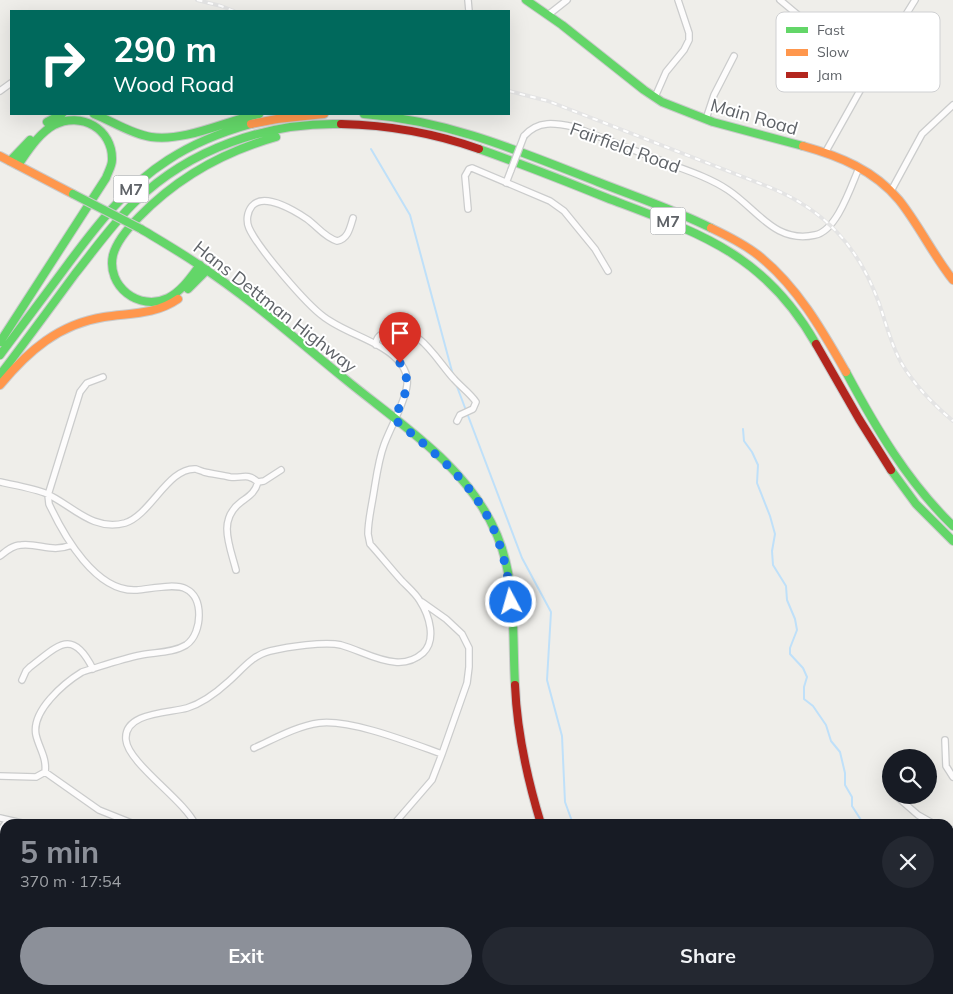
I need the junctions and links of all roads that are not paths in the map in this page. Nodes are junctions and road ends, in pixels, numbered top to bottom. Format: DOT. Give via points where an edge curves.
graph roads {
  1 [pos="526,0"];
  2 [pos="567,0"];
  3 [pos="678,0"];
  4 [pos="780,0"];
  5 [pos="915,0"];
  6 [pos="794,12"];
  7 [pos="908,12"];
  8 [pos="548,15"];
  9 [pos="734,56"];
  10 [pos="860,92"];
  11 [pos="655,97"];
  12 [pos="953,105"];
  13 [pos="60,115"];
  14 [pos="96,115"];
  15 [pos="255,115"];
  16 [pos="312,115"];
  17 [pos="384,115"];
  18 [pos="706,119"];
  19 [pos="336,124"];
  20 [pos="825,153"];
  21 [pos="0,156"];
  22 [pos="14,163"];
  23 [pos="859,168"];
  24 [pos="506,183"];
  25 [pos="891,191"];
  26 [pos="468,208"];
  27 [pos="353,218"];
  28 [pos="203,268"];
  29 [pos="608,270"];
  30 [pos="953,280"];
  31 [pos="0,342"];
  32 [pos="376,345"];
  33 [pos="0,355"];
  34 [pos="0,375"];
  35 [pos="103,377"];
  36 [pos="0,384"];
  37 [pos="394,419"];
  38 [pos="457,421"];
  39 [pos="281,470"];
  40 [pos="0,482"];
  41 [pos="258,482"];
  42 [pos="48,495"];
  43 [pos="953,526"];
  44 [pos="953,541"];
  45 [pos="72,545"];
  46 [pos="0,556"];
  47 [pos="236,570"];
  48 [pos="420,601"];
  49 [pos="92,669"];
  50 [pos="22,680"];
  51 [pos="945,740"];
  52 [pos="254,748"];
  53 [pos="442,754"];
  54 [pos="45,772"];
  55 [pos="0,776"];
  56 [pos="953,777"];
  57 [pos="905,804"];
  58 [pos="122,819"];
  59 [pos="191,819"];
  60 [pos="398,819"];
  61 [pos="540,819"];
  62 [pos="925,819"];
  1 -- 8 [label="main road, Main Road"];
  2 -- 8 [label="street"];
  3 -- 11 [label="street" via="689,40 666,72"];
  4 -- 6 [label="street"];
  5 -- 7 [label="street"];
  8 -- 11 [label="main road, Main Road"];
  9 -- 18 [label="street"];
  10 -- 20 [label="street"];
  11 -- 18 [label="main road, Main Road"];
  12 -- 25 [label="street" via="922,134"];
  13 -- 22 [label="main road" via="43,125"];
  14 -- 15 [label="main road" via="153,137 179,136"];
  16 -- 33 [label="main road, M7" via="277,118 227,131 186,149 148,174 116,203 97,226"];
  17 -- 43 [label="main road, M7" via="426,122 484,139 690,218 745,246 775,271 814,318 903,471"];
  18 -- 20 [label="main road, Main Road"];
  19 -- 28 [label="main road" via="258,141 195,170 153,202 126,231 116,247 112,264 114,278 124,292 136,300 147,302 169,297"];
  19 -- 34 [label="main road, M7" via="286,128 246,137 209,151 162,179 112,226"];
  19 -- 44 [label="main road, M7" via="399,128 456,141 693,231 743,258 790,304 814,339 885,464 923,512"];
  20 -- 23 [label="main road, Main Road"];
  21 -- 22 [label="main road, Hans Dettman Highway"];
  22 -- 28 [label="main road, Hans Dettman Highway, bridge" via="141,229"];
  22 -- 31 [label="main road" via="47,130 71,120 96,126 108,141 112,160 106,178"];
  23 -- 24 [label="street, Fairfield Road, bridge" via="831,225 815,235 796,236 780,232 716,183 582,130 552,123 532,128 524,136"];
  23 -- 25 [label="main road, Main Road"];
  24 -- 26 [label="street" via="477,169 468,169 465,176"];
  24 -- 29 [label="street" via="550,201 564,211"];
  25 -- 30 [label="main road, Main Road"];
  27 -- 32 [label="street" via="344,238 337,241 306,219 270,201 256,203 248,214 249,227 257,242 306,301 330,322"];
  28 -- 36 [label="main road" via="179,298 162,308 82,321 49,336 30,351"];
  28 -- 37 [label="main road, Hans Dettman Highway"];
  32 -- 37 [label="street" via="395,358 407,376 406,391"];
  32 -- 38 [label="street" via="378,337 399,331 412,335 433,352 476,402 473,409 460,415"];
  35 -- 42 [label="street" via="87,383 80,392"];
  37 -- 48 [label="street" via="379,462 368,539"];
  37 -- 61 [label="main road, Hans Dettman Highway" via="464,481 482,505 499,539 510,583 518,719"];
  39 -- 41 [label="street"];
  40 -- 42 [label="street"];
  41 -- 42 [label="street" via="233,473 197,469 180,474 134,519 112,525 80,516"];
  41 -- 47 [label="street" via="256,489 227,518 226,529"];
  42 -- 45 [label="street" via="51,508"];
  45 -- 46 [label="street" via="53,549 20,545"];
  45 -- 49 [label="street" via="87,566 123,590 180,587 191,592 199,607 196,631 187,644"];
  48 -- 53 [label="street" via="457,629 469,648 467,683"];
  48 -- 59 [label="street" via="428,620 430,642 425,651 412,660 390,661 334,644 270,651 250,661 215,694 197,704 144,717 131,725 126,734 127,746"];
  49 -- 50 [label="street" via="81,649 63,644 30,667"];
  49 -- 54 [label="street" via="67,683 39,714 35,727 46,762"];
  51 -- 56 [label="street" via="946,766"];
  52 -- 53 [label="street" via="300,728 324,722 364,729"];
  53 -- 60 [label="street" via="429,784"];
  54 -- 55 [label="street" via="36,777"];
  54 -- 58 [label="street" via="99,810"];
  57 -- 62 [label="street"];
}
